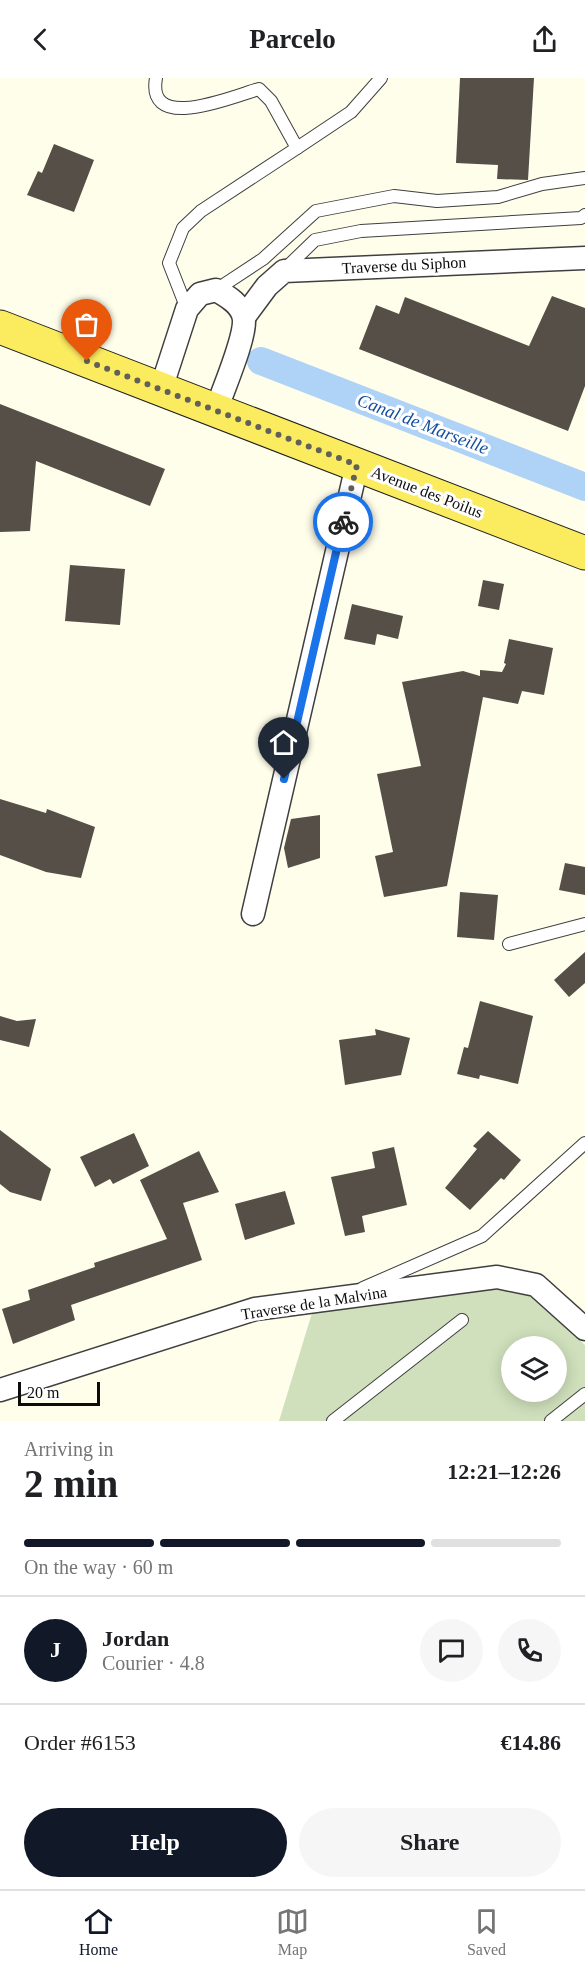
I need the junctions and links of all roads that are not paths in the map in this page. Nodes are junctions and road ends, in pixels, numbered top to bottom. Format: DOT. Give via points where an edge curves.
graph roads {
  1 [pos="156,78"];
  2 [pos="381,78"];
  3 [pos="297,148"];
  4 [pos="585,178"];
  5 [pos="585,215"];
  6 [pos="585,258"];
  7 [pos="284,271"];
  8 [pos="216,290"];
  9 [pos="187,309"];
  10 [pos="244,317"];
  11 [pos="0,327"];
  12 [pos="160,389"];
  13 [pos="216,411"];
  14 [pos="357,465"];
  15 [pos="585,553"];
  16 [pos="253,914"];
  17 [pos="585,924"];
  18 [pos="509,944"];
  19 [pos="585,1143"];
  20 [pos="339,1297"];
  21 [pos="462,1320"];
  22 [pos="585,1329"];
  23 [pos="0,1390"];
  24 [pos="585,1394"];
  25 [pos="333,1421"];
  26 [pos="552,1421"];
  1 -- 3 [label="lane" via="158,99 171,109 190,109 260,88"];
  2 -- 3 [label="lane" via="351,112"];
  3 -- 9 [label="lane" via="201,211 183,228 169,263"];
  4 -- 8 [label="lane" via="542,184 498,197 437,201 394,196 316,211 263,259"];
  5 -- 7 [label="lane" via="361,231 315,240"];
  6 -- 7 [label="street, Traverse du Siphon"];
  7 -- 10 [label="street"];
  8 -- 9 [label="street" via="200,294"];
  8 -- 10 [label="street" via="231,298"];
  9 -- 12 [label="street"];
  10 -- 13 [label="street"];
  11 -- 12 [label="main road, Avenue des Poilus"];
  12 -- 13 [label="main road, Avenue des Poilus"];
  13 -- 14 [label="main road, Avenue des Poilus"];
  14 -- 15 [label="main road, Avenue des Poilus"];
  14 -- 16 [label="street"];
  17 -- 18 [label="lane"];
  19 -- 20 [label="lane" via="482,1236"];
  20 -- 22 [label="street, Traverse de la Malvina" via="497,1277 536,1285"];
  20 -- 23 [label="street, Traverse de la Malvina" via="255,1309"];
  21 -- 25 [label="lane"];
  24 -- 26 [label="lane"];
}
